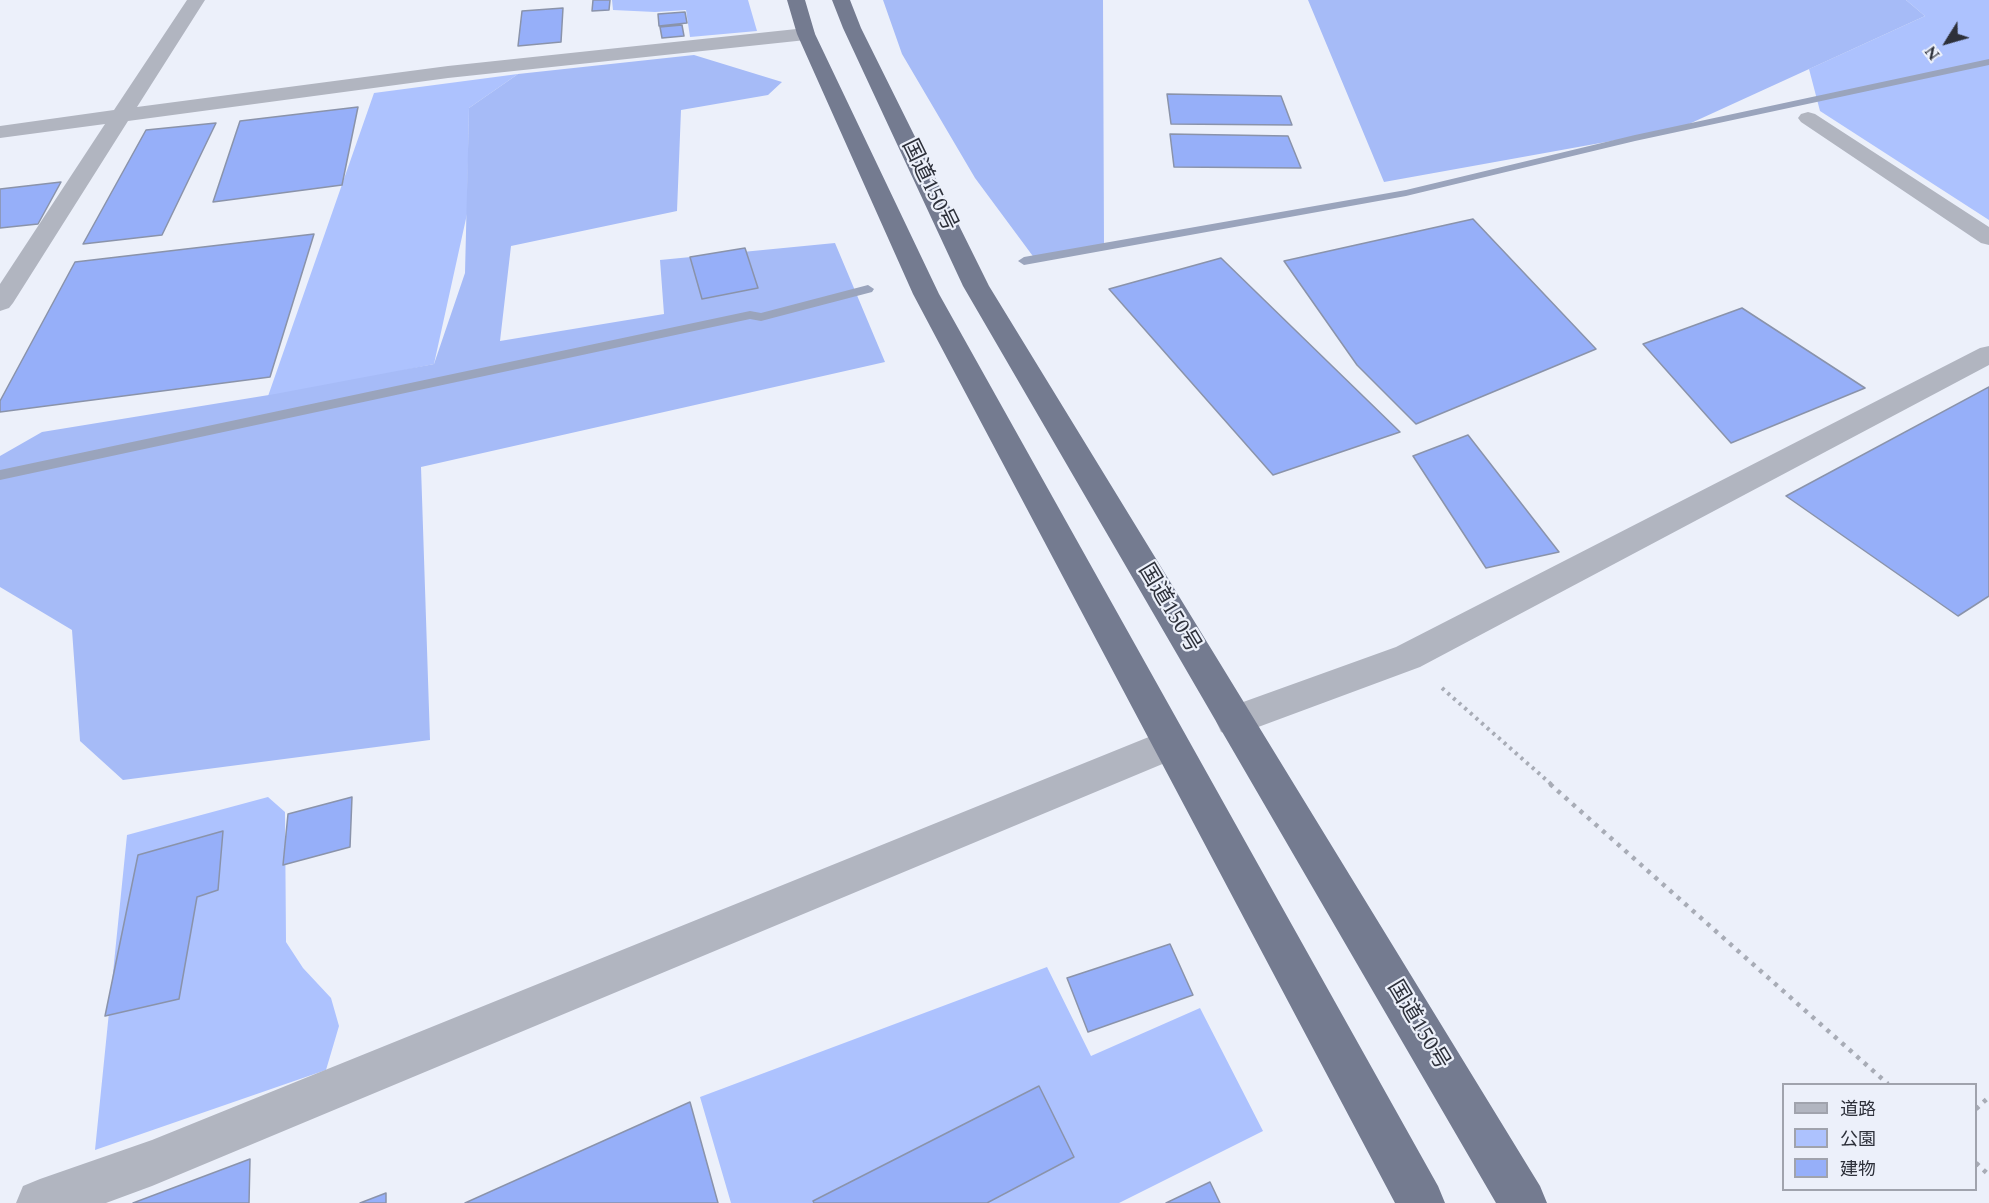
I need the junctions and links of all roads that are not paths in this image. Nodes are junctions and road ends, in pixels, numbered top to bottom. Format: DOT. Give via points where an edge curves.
graph roads {
  1 [pos="196,0"];
  2 [pos="796,0"];
  3 [pos="841,0"];
  4 [pos="806,34"];
  5 [pos="121,115"];
  6 [pos="1808,118"];
  7 [pos="0,132"];
  8 [pos="1989,237"];
  9 [pos="0,303"];
  10 [pos="1989,354"];
  11 [pos="1234,721"];
  12 [pos="1172,744"];
  13 [pos="40,1203"];
  14 [pos="1421,1203"];
  15 [pos="1523,1203"];
  1 -- 5 [label="street"];
  2 -- 4 [label="highway, 国道150号"];
  3 -- 11 [label="highway, 国道150号" via="976,286"];
  4 -- 5 [label="street" via="448,72"];
  4 -- 12 [label="highway, 国道150号" via="926,294"];
  5 -- 7 [label="street"];
  5 -- 9 [label="street"];
  6 -- 8 [label="street"];
  10 -- 11 [label="street" via="1408,657"];
  11 -- 15 [label="highway, 国道150号"];
  12 -- 13 [label="street" via="152,1163"];
  12 -- 14 [label="highway, 国道150号"];
}
